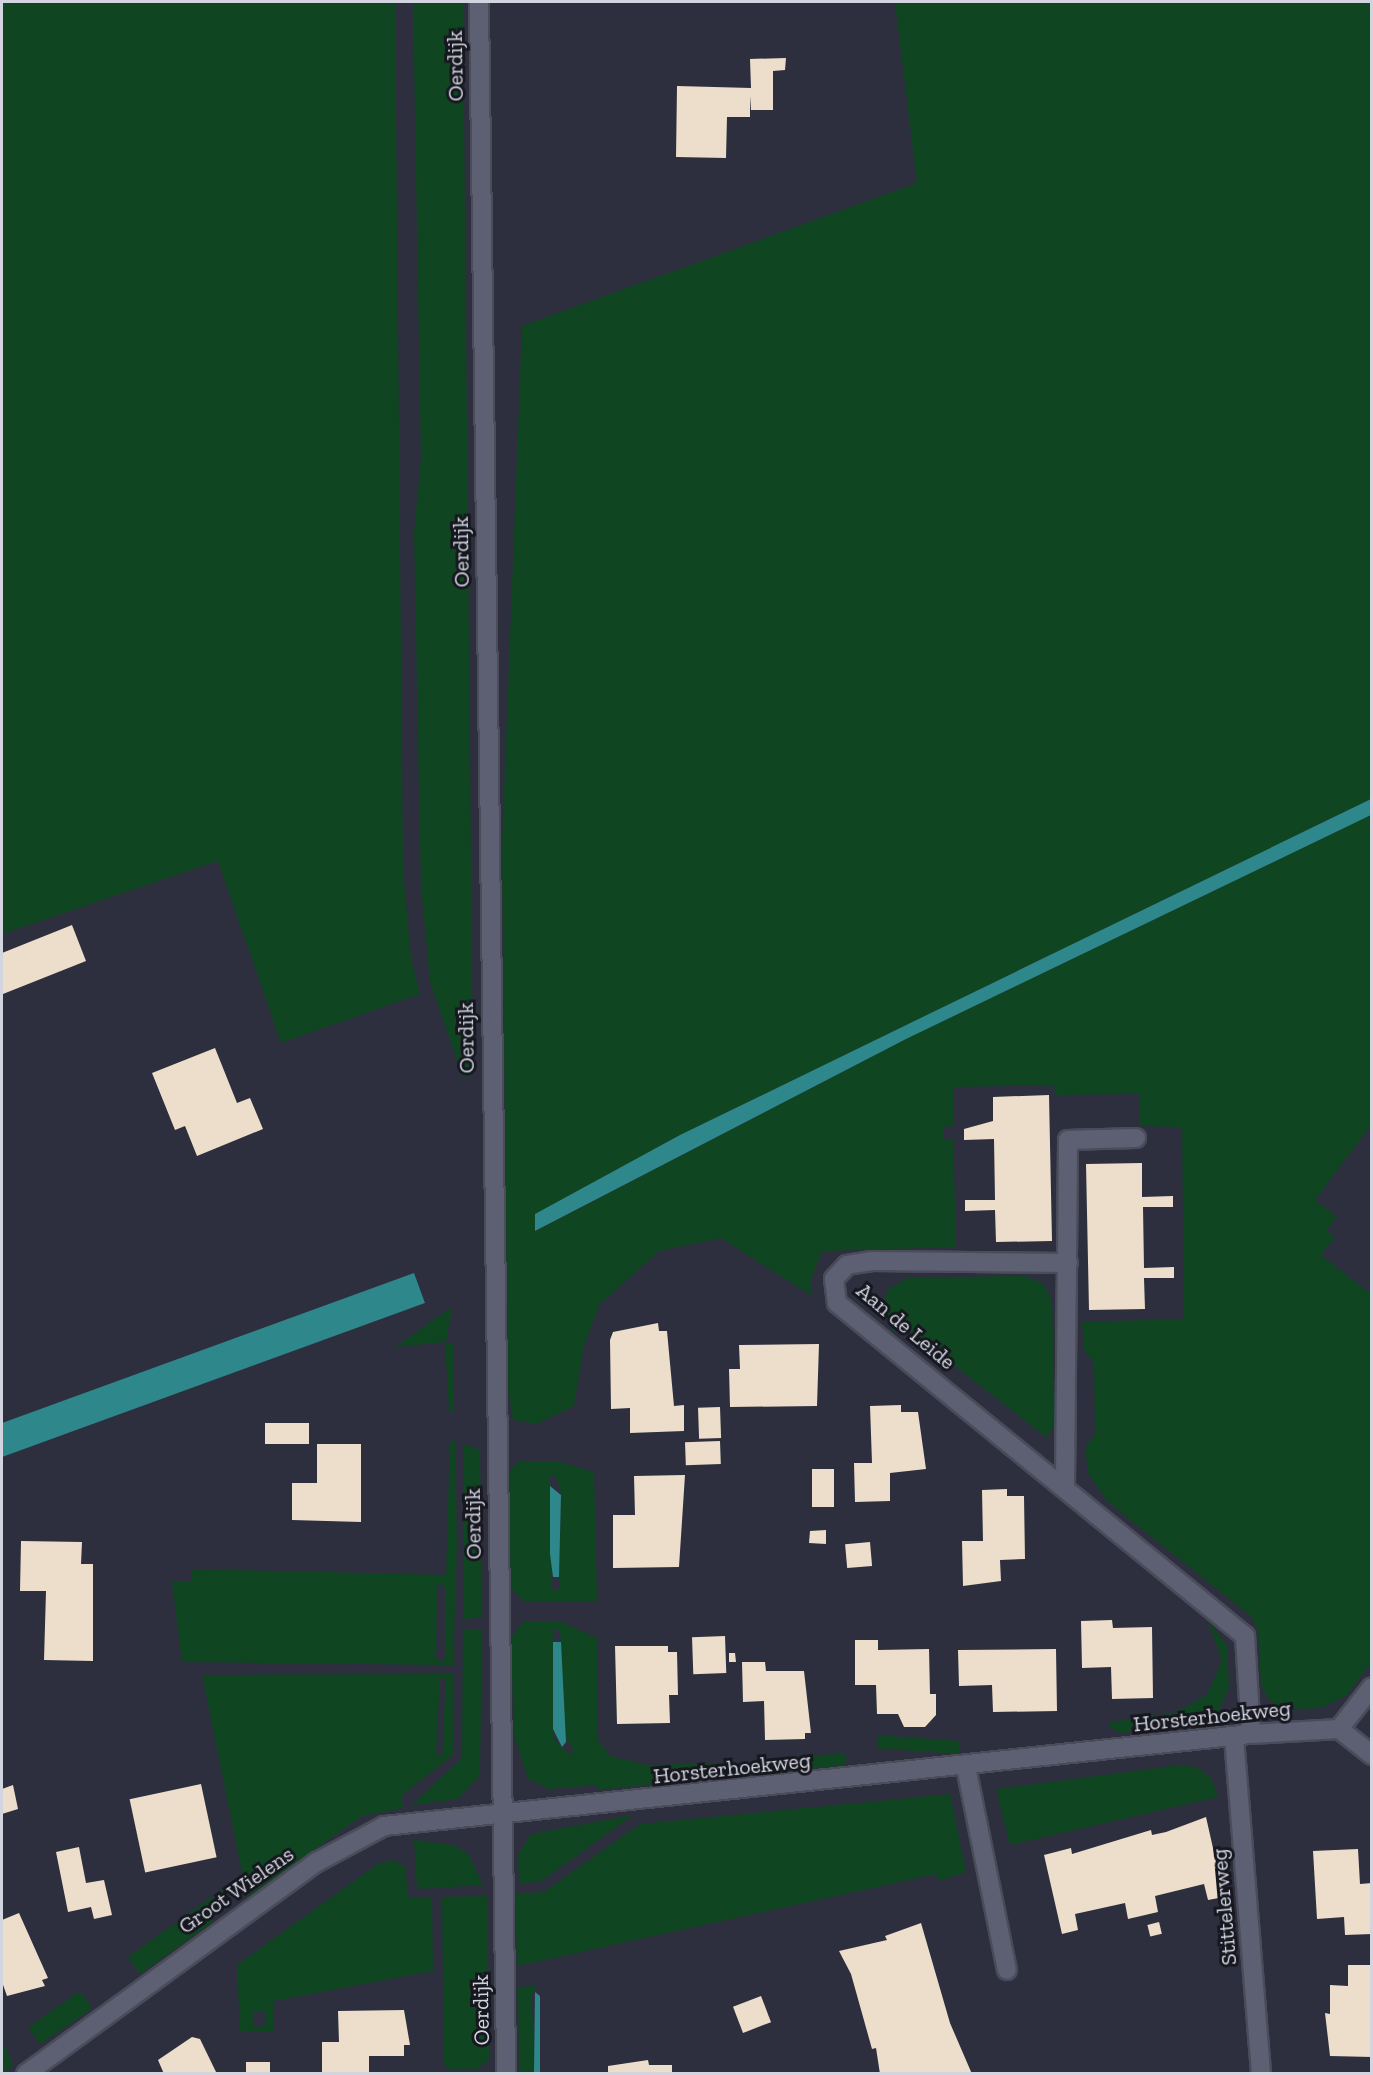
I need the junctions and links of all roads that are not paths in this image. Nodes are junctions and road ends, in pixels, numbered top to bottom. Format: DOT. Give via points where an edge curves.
graph roads {
  1 [pos="479,2"];
  2 [pos="1136,1138"];
  3 [pos="1068,1263"];
  4 [pos="1065,1486"];
  5 [pos="1371,1687"];
  6 [pos="1339,1729"];
  7 [pos="1243,1735"];
  8 [pos="1371,1755"];
  9 [pos="966,1767"];
  10 [pos="503,1810"];
  11 [pos="1007,1970"];
  12 [pos="26,2073"];
  13 [pos="506,2073"];
  14 [pos="1261,2073"];
  1 -- 10 [label="street, Oerdijk"];
  2 -- 3 [label="street" via="1068,1140"];
  3 -- 4 [label="street"];
  3 -- 4 [label="street, Aan de Leide" via="872,1261 847,1265 834,1279 837,1303"];
  4 -- 7 [label="street, Aan de Leide" via="1245,1636"];
  5 -- 6 [label="street"];
  6 -- 7 [label="street, Horsterhoekweg"];
  6 -- 8 [label="street"];
  7 -- 9 [label="street, Horsterhoekweg"];
  7 -- 14 [label="street, Stittelerweg"];
  9 -- 10 [label="street, Horsterhoekweg"];
  9 -- 11 [label="street"];
  10 -- 12 [label="street, Groot Wielens" via="384,1826 317,1862"];
  10 -- 13 [label="street, Oerdijk"];
}
